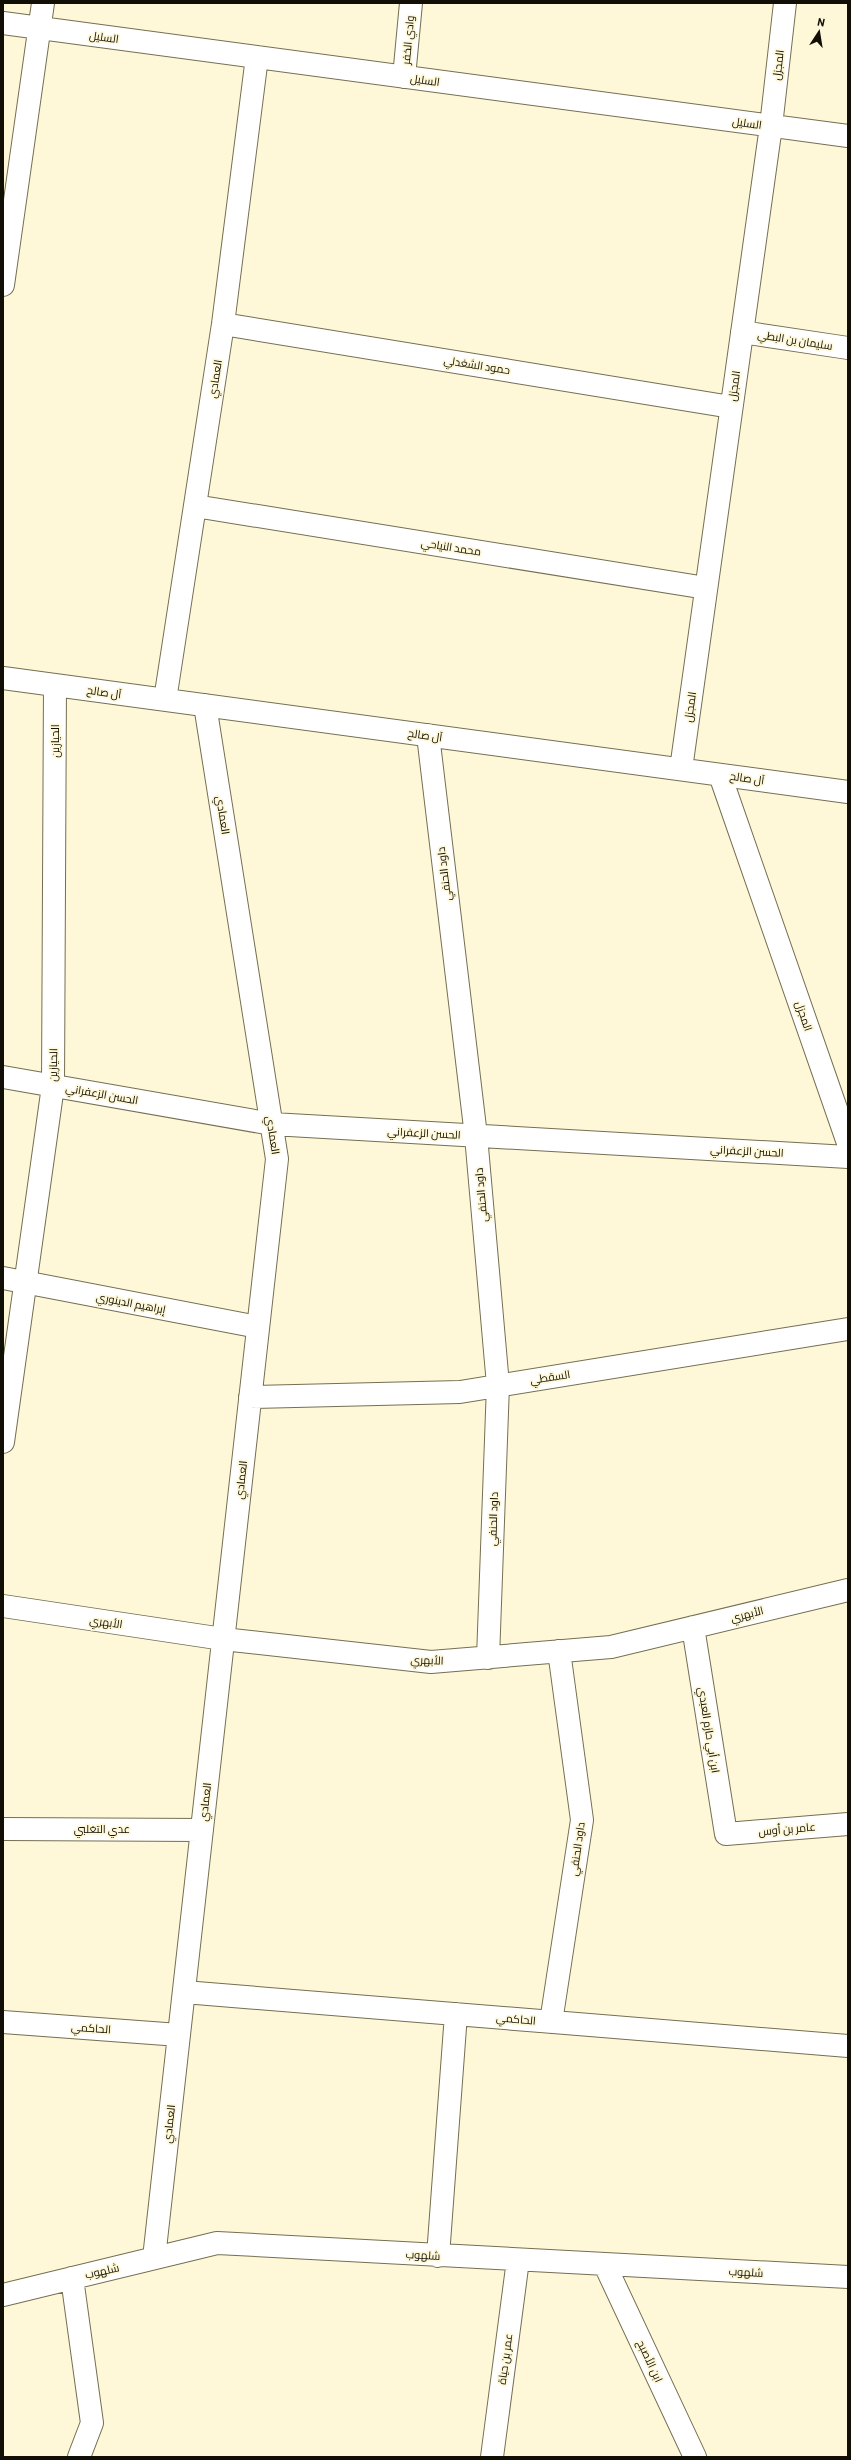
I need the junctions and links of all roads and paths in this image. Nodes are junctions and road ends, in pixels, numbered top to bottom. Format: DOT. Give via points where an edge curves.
graph roads {
  1 [pos="43,3"];
  2 [pos="411,3"];
  3 [pos="785,3"];
  4 [pos="3,23"];
  5 [pos="41,28"];
  6 [pos="257,57"];
  7 [pos="404,77"];
  8 [pos="771,126"];
  9 [pos="848,136"];
  10 [pos="3,285"];
  11 [pos="223,324"];
  12 [pos="742,332"];
  13 [pos="848,348"];
  14 [pos="731,407"];
  15 [pos="195,506"];
  16 [pos="706,588"];
  17 [pos="3,678"];
  18 [pos="55,685"];
  19 [pos="165,700"];
  20 [pos="205,705"];
  21 [pos="428,735"];
  22 [pos="681,769"];
  23 [pos="720,775"];
  24 [pos="848,792"];
  25 [pos="3,1077"];
  26 [pos="53,1086"];
  27 [pos="272,1124"];
  28 [pos="476,1136"];
  29 [pos="848,1144"];
  30 [pos="848,1157"];
  31 [pos="3,1278"];
  32 [pos="25,1282"];
  33 [pos="258,1327"];
  34 [pos="848,1329"];
  35 [pos="498,1386"];
  36 [pos="250,1397"];
  37 [pos="3,1442"];
  38 [pos="848,1590"];
  39 [pos="3,1606"];
  40 [pos="693,1627"];
  41 [pos="223,1639"];
  42 [pos="560,1651"];
  43 [pos="488,1658"];
  44 [pos="848,1824"];
  45 [pos="3,1829"];
  46 [pos="202,1830"];
  47 [pos="726,1834"];
  48 [pos="184,1992"];
  49 [pos="456,2014"];
  50 [pos="3,2022"];
  51 [pos="551,2022"];
  52 [pos="179,2034"];
  53 [pos="848,2046"];
  54 [pos="438,2256"];
  55 [pos="154,2258"];
  56 [pos="518,2260"];
  57 [pos="605,2265"];
  58 [pos="72,2278"];
  59 [pos="848,2278"];
  60 [pos="3,2295"];
  61 [pos="86,2456"];
  62 [pos="492,2457"];
  63 [pos="695,2457"];
  1 -- 5 [label="street"];
  2 -- 7 [label="street, وادي الخفر"];
  3 -- 8 [label="street, المجزل"];
  4 -- 5 [label="street, السليل"];
  5 -- 6 [label="street, السليل"];
  5 -- 10 [label="street"];
  6 -- 7 [label="street, السليل"];
  6 -- 11 [label="street, العمادي"];
  7 -- 8 [label="street, السليل"];
  8 -- 9 [label="street, السليل"];
  8 -- 12 [label="street, المجزل"];
  11 -- 14 [label="street, حمود الشغدلي"];
  11 -- 15 [label="street, العمادي"];
  12 -- 13 [label="street, سليمان بن البطي"];
  12 -- 14 [label="street, المجزل"];
  14 -- 16 [label="street, المجزل"];
  15 -- 16 [label="street, محمد النياحي"];
  15 -- 19 [label="street, العمادي"];
  16 -- 22 [label="street, المجزل"];
  17 -- 18 [label="street, آل صالح"];
  18 -- 19 [label="street, آل صالح"];
  18 -- 26 [label="street, الحيازين"];
  19 -- 20 [label="street, آل صالح"];
  20 -- 21 [label="street, آل صالح"];
  20 -- 27 [label="street, العمادي"];
  21 -- 22 [label="street, آل صالح"];
  21 -- 28 [label="street, داود الحنفي"];
  22 -- 23 [label="street, آل صالح"];
  23 -- 24 [label="street, آل صالح"];
  23 -- 29 [label="street, المجزل"];
  25 -- 26 [label="street, الحسن الزعفراني"];
  26 -- 27 [label="street, الحسن الزعفراني"];
  26 -- 32 [label="street, الحيازين"];
  27 -- 28 [label="street, الحسن الزعفراني"];
  27 -- 33 [label="street, العمادي" via="277,1159"];
  28 -- 30 [label="street, الحسن الزعفراني"];
  28 -- 35 [label="street, داود الحنفي"];
  31 -- 32 [label="street, إبراهيم الدينوري"];
  32 -- 33 [label="street, إبراهيم الدينوري"];
  32 -- 37 [label="street, الحيازين"];
  33 -- 36 [label="street, العمادي"];
  34 -- 35 [label="street, السقطي"];
  35 -- 36 [label="street, السقطي" via="460,1392"];
  35 -- 43 [label="street, داود الحنفي"];
  36 -- 41 [label="street, العمادي"];
  38 -- 40 [label="street, الأبهري"];
  39 -- 41 [label="street, الأبهري"];
  40 -- 42 [label="street, الأبهري" via="611,1647"];
  40 -- 47 [label="street, ابن أبي حازم العبدي"];
  41 -- 43 [label="street, الأبهري" via="431,1662"];
  41 -- 46 [label="street, العمادي"];
  42 -- 43 [label="street, الأبهري"];
  42 -- 51 [label="street, داود الحنفي" via="582,1820"];
  44 -- 47 [label="street, عامر بن أوس"];
  45 -- 46 [label="street, عدي التغلبي"];
  46 -- 48 [label="street, العمادي"];
  48 -- 49 [label="street, الحاكمي"];
  48 -- 52 [label="street, العمادي"];
  49 -- 51 [label="street, الحاكمي"];
  49 -- 54 [label="street"];
  50 -- 52 [label="street, الحاكمي"];
  51 -- 53 [label="street, الحاكمي"];
  52 -- 55 [label="street, العمادي"];
  54 -- 55 [label="street, شلهوب" via="217,2243"];
  54 -- 56 [label="street, شلهوب"];
  55 -- 58 [label="street, شلهوب"];
  56 -- 57 [label="street, شلهوب"];
  56 -- 62 [label="street, عمر بن حياة"];
  57 -- 59 [label="street, شلهوب"];
  57 -- 63 [label="street, ابن الأصبح"];
  58 -- 60 [label="street, شلهوب"];
  58 -- 61 [label="street" via="92,2423"];
}
